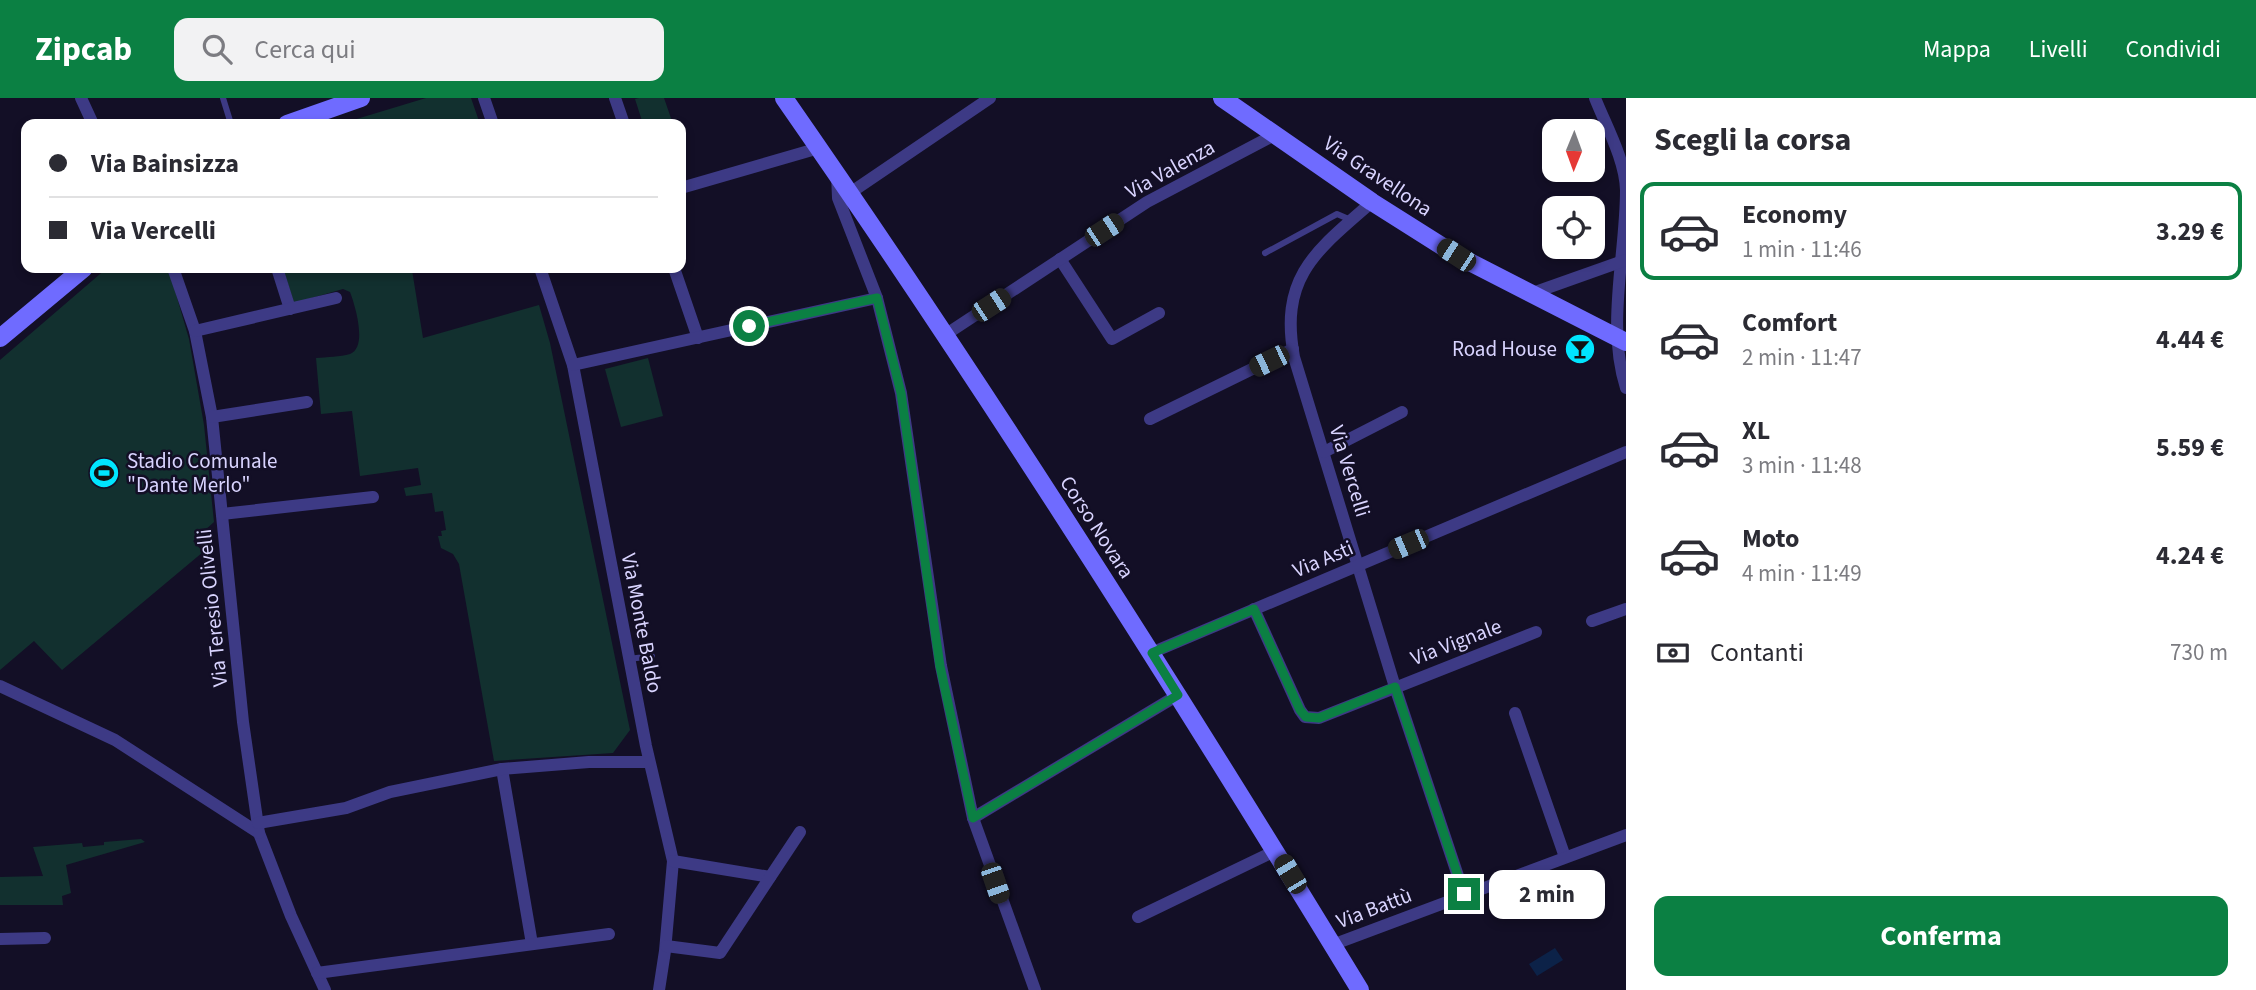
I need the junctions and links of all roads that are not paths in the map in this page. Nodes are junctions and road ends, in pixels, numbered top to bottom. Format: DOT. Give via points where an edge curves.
graph roads {
  1 [pos="82,98"];
  2 [pos="223,98"];
  3 [pos="484,98"];
  4 [pos="783,98"];
  5 [pos="990,98"];
  6 [pos="1222,98"];
  7 [pos="1594,98"];
  8 [pos="356,99"];
  9 [pos="616,100"];
  10 [pos="91,119"];
  11 [pos="230,119"];
  12 [pos="301,119"];
  13 [pos="491,119"];
  14 [pos="622,119"];
  15 [pos="1276,134"];
  16 [pos="819,148"];
  17 [pos="837,174"];
  18 [pos="686,187"];
  19 [pos="850,193"];
  20 [pos="1372,202"];
  21 [pos="1351,220"];
  22 [pos="1265,253"];
  23 [pos="1060,259"];
  24 [pos="1624,260"];
  25 [pos="78,273"];
  26 [pos="175,273"];
  27 [pos="279,273"];
  28 [pos="542,273"];
  29 [pos="676,273"];
  30 [pos="1530,294"];
  31 [pos="336,298"];
  32 [pos="877,298"];
  33 [pos="290,309"];
  34 [pos="1159,313"];
  35 [pos="195,331"];
  36 [pos="945,335"];
  37 [pos="0,338"];
  38 [pos="698,338"];
  39 [pos="1622,340"];
  40 [pos="1293,349"];
  41 [pos="573,366"];
  42 [pos="1626,388"];
  43 [pos="307,402"];
  44 [pos="1402,412"];
  45 [pos="212,417"];
  46 [pos="1150,419"];
  47 [pos="1324,452"];
  48 [pos="1626,452"];
  49 [pos="373,497"];
  50 [pos="222,514"];
  51 [pos="1359,565"];
  52 [pos="1254,609"];
  53 [pos="1626,609"];
  54 [pos="1591,621"];
  55 [pos="1536,632"];
  56 [pos="1152,653"];
  57 [pos="652,656"];
  58 [pos="629,659"];
  59 [pos="0,686"];
  60 [pos="1395,687"];
  61 [pos="1178,695"];
  62 [pos="1515,713"];
  63 [pos="649,762"];
  64 [pos="502,769"];
  65 [pos="973,818"];
  66 [pos="259,828"];
  67 [pos="800,832"];
  68 [pos="1626,835"];
  69 [pos="1275,851"];
  70 [pos="1565,857"];
  71 [pos="673,862"];
  72 [pos="770,877"];
  73 [pos="1464,894"];
  74 [pos="1138,918"];
  75 [pos="609,934"];
  76 [pos="45,938"];
  77 [pos="0,939"];
  78 [pos="532,944"];
  79 [pos="1332,945"];
  80 [pos="666,946"];
  81 [pos="317,973"];
  82 [pos="324,990"];
  83 [pos="659,990"];
  84 [pos="1035,990"];
  85 [pos="1360,990"];
  1 -- 10 [label="street"];
  2 -- 11 [label="lane"];
  3 -- 13 [label="street"];
  4 -- 16 [label="main road, Corso Novara"];
  5 -- 19 [label="street"];
  6 -- 15 [label="main road, Via Gravellona"];
  7 -- 24 [label="street" via="1616,150 1626,189"];
  8 -- 12 [label="main road"];
  9 -- 14 [label="street"];
  15 -- 20 [label="main road, Via Gravellona"];
  15 -- 23 [label="street, Via Valenza" via="1147,202"];
  16 -- 17 [label="main road, Corso Novara"];
  16 -- 18 [label="street"];
  17 -- 19 [label="main road, Corso Novara"];
  17 -- 32 [label="street" via="838,198"];
  19 -- 36 [label="main road, Corso Novara"];
  20 -- 21 [label="street, Via Vercelli"];
  20 -- 30 [label="main road, Via Gravellona" via="1456,255"];
  21 -- 22 [label="lane" via="1337,214"];
  21 -- 40 [label="street, Via Vercelli" via="1319,248 1302,274 1290,314"];
  23 -- 34 [label="street" via="1112,339"];
  23 -- 36 [label="street, Via Valenza"];
  24 -- 30 [label="street"];
  24 -- 39 [label="street"];
  25 -- 37 [label="main road"];
  26 -- 35 [label="street, Via Teresio Olivelli"];
  27 -- 33 [label="street"];
  28 -- 41 [label="street, Via Monte Baldo"];
  29 -- 38 [label="street"];
  30 -- 39 [label="main road, Via Gravellona"];
  31 -- 33 [label="street"];
  32 -- 38 [label="street"];
  32 -- 65 [label="street" via="901,393 940,666"];
  33 -- 35 [label="street"];
  35 -- 45 [label="street, Via Teresio Olivelli"];
  36 -- 56 [label="main road, Corso Novara"];
  38 -- 41 [label="street"];
  39 -- 42 [label="street" via="1620,370"];
  40 -- 46 [label="street"];
  40 -- 47 [label="street, Via Vercelli"];
  41 -- 58 [label="street, Via Monte Baldo"];
  43 -- 45 [label="street"];
  44 -- 47 [label="street"];
  45 -- 50 [label="street, Via Teresio Olivelli"];
  47 -- 51 [label="street, Via Vercelli"];
  48 -- 51 [label="street, Via Asti"];
  49 -- 50 [label="street"];
  50 -- 66 [label="street, Via Teresio Olivelli"];
  51 -- 52 [label="street, Via Asti"];
  51 -- 60 [label="street, Via Vercelli"];
  52 -- 56 [label="street, Via Asti"];
  52 -- 60 [label="street, Via Vignale" via="1306,717 1319,718"];
  53 -- 54 [label="street"];
  55 -- 60 [label="street, Via Vignale"];
  56 -- 61 [label="main road, Corso Novara"];
  57 -- 58 [label="lane"];
  58 -- 63 [label="street, Via Monte Baldo"];
  59 -- 66 [label="street" via="115,740"];
  60 -- 73 [label="street, Via Vercelli"];
  61 -- 65 [label="street"];
  61 -- 69 [label="main road, Corso Novara"];
  62 -- 70 [label="street"];
  63 -- 64 [label="street"];
  63 -- 71 [label="street, Via Monte Baldo"];
  64 -- 66 [label="street" via="390,792 346,808"];
  64 -- 78 [label="street"];
  65 -- 84 [label="street"];
  66 -- 81 [label="street, Via Teresio Olivelli"];
  67 -- 72 [label="street"];
  68 -- 70 [label="street, Via Battù"];
  69 -- 74 [label="street"];
  69 -- 79 [label="main road, Corso Novara"];
  70 -- 73 [label="street, Via Battù"];
  71 -- 72 [label="street"];
  71 -- 80 [label="street, Via Monte Baldo"];
  72 -- 80 [label="street" via="720,953"];
  73 -- 79 [label="street, Via Battù"];
  75 -- 78 [label="street"];
  76 -- 77 [label="street"];
  78 -- 81 [label="street"];
  79 -- 85 [label="main road, Corso Novara"];
  80 -- 83 [label="street, Via Monte Baldo"];
  81 -- 82 [label="street, Via Teresio Olivelli"];
}
